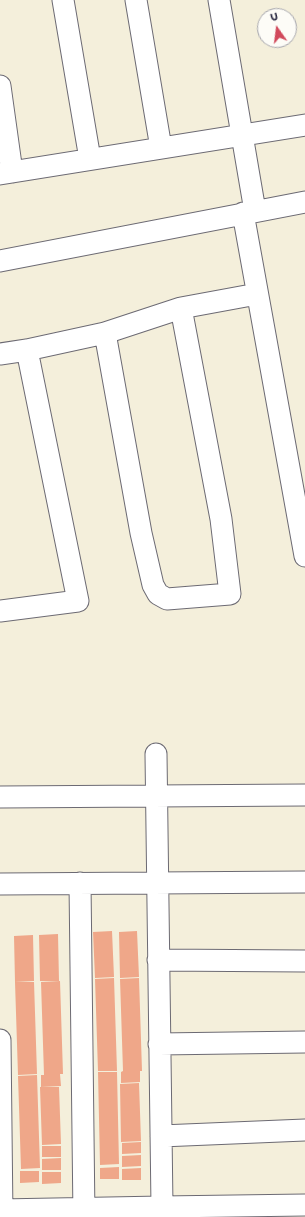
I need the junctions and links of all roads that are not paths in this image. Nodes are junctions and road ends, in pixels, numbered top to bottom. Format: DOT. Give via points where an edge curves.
graph roads {
  1 [pos="63,0"];
  2 [pos="136,0"];
  3 [pos="219,0"];
  4 [pos="0,86"];
  5 [pos="305,125"];
  6 [pos="242,135"];
  7 [pos="161,148"];
  8 [pos="90,159"];
  9 [pos="6,173"];
  10 [pos="305,202"];
  11 [pos="249,212"];
  12 [pos="0,261"];
  13 [pos="257,294"];
  14 [pos="181,308"];
  15 [pos="105,333"];
  16 [pos="27,350"];
  17 [pos="0,354"];
  18 [pos="305,556"];
  19 [pos="0,611"];
  20 [pos="156,754"];
  21 [pos="305,795"];
  22 [pos="156,796"];
  23 [pos="0,797"];
  24 [pos="305,882"];
  25 [pos="157,883"];
  26 [pos="0,884"];
  27 [pos="80,884"];
  28 [pos="158,960"];
  29 [pos="305,961"];
  30 [pos="0,1040"];
  31 [pos="305,1042"];
  32 [pos="159,1044"];
  33 [pos="305,1130"];
  34 [pos="161,1136"];
  35 [pos="305,1206"];
  36 [pos="1,1212"];
  37 [pos="162,1212"];
  38 [pos="84,1213"];
  1 -- 8 [label="street"];
  2 -- 7 [label="street"];
  3 -- 6 [label="street"];
  4 -- 9 [label="street"];
  5 -- 6 [label="street"];
  6 -- 7 [label="street"];
  6 -- 11 [label="street"];
  7 -- 8 [label="street"];
  8 -- 9 [label="street"];
  10 -- 11 [label="street"];
  11 -- 12 [label="street"];
  11 -- 13 [label="street"];
  13 -- 14 [label="street"];
  13 -- 18 [label="street"];
  14 -- 15 [label="street"];
  14 -- 15 [label="street" via="220,519 230,594 167,599 158,594 153,585 141,533"];
  15 -- 16 [label="street"];
  16 -- 17 [label="street"];
  16 -- 19 [label="street" via="78,601"];
  20 -- 22 [label="street"];
  21 -- 22 [label="street"];
  22 -- 23 [label="street"];
  22 -- 25 [label="street"];
  24 -- 25 [label="street"];
  25 -- 27 [label="street"];
  25 -- 28 [label="street"];
  26 -- 27 [label="street"];
  27 -- 38 [label="street"];
  28 -- 29 [label="street"];
  28 -- 32 [label="street"];
  30 -- 36 [label="street"];
  31 -- 32 [label="street"];
  32 -- 34 [label="street"];
  33 -- 34 [label="street"];
  34 -- 37 [label="street"];
  35 -- 37 [label="street"];
  36 -- 38 [label="street"];
  37 -- 38 [label="street"];
}
